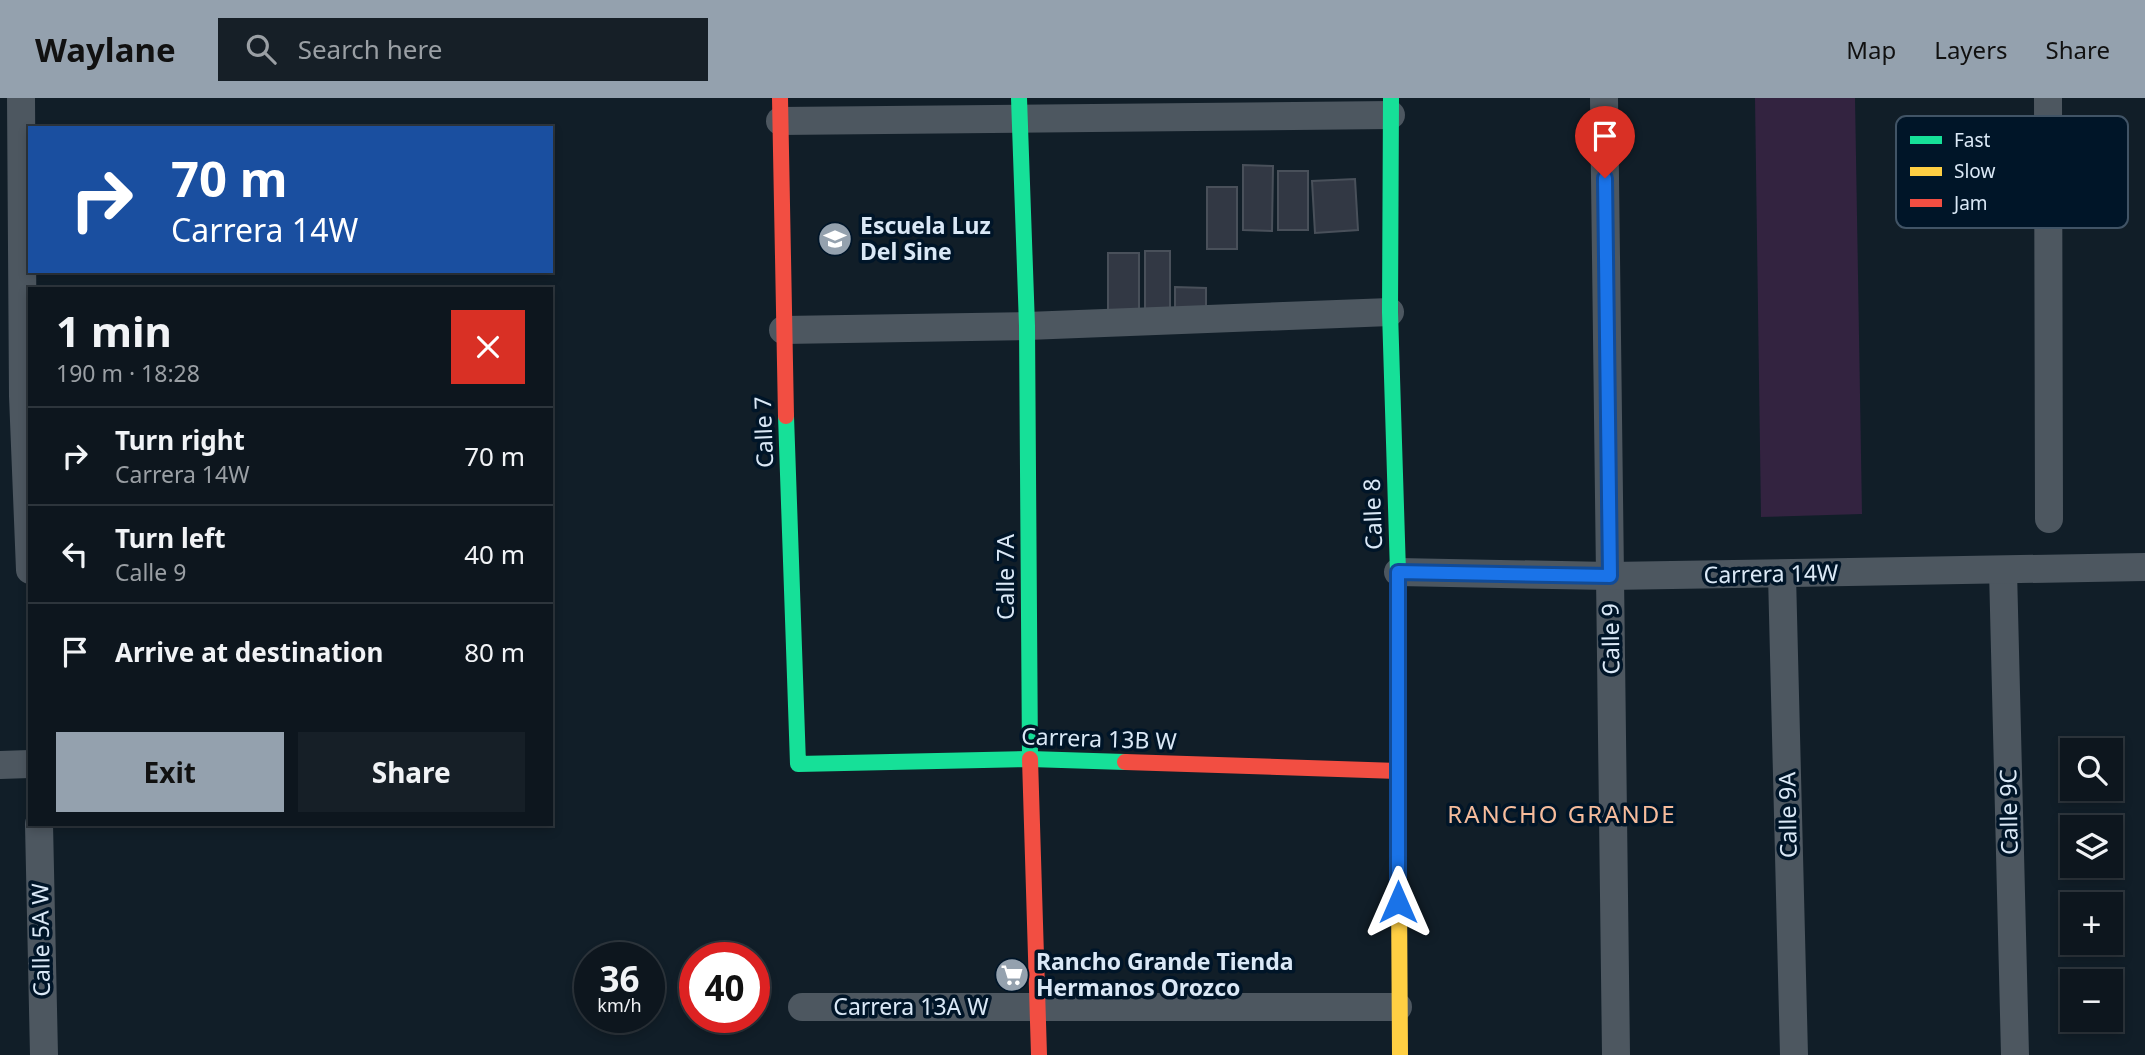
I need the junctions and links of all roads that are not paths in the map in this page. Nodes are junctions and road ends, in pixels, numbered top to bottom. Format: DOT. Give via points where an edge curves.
graph roads {
  1 [pos="21,98"];
  2 [pos="1604,98"];
  3 [pos="2048,98"];
  4 [pos="1391,106"];
  5 [pos="1019,108"];
  6 [pos="780,109"];
  7 [pos="2048,116"];
  8 [pos="12,205"];
  9 [pos="2048,228"];
  10 [pos="1390,312"];
  11 [pos="1027,326"];
  12 [pos="783,330"];
  13 [pos="11,396"];
  14 [pos="2049,519"];
  15 [pos="28,552"];
  16 [pos="2145,568"];
  17 [pos="2003,570"];
  18 [pos="1398,572"];
  19 [pos="1782,575"];
  20 [pos="1610,576"];
  21 [pos="1030,759"];
  22 [pos="28,764"];
  23 [pos="798,764"];
  24 [pos="0,765"];
  25 [pos="1398,771"];
  26 [pos="39,826"];
  27 [pos="1039,1006"];
  28 [pos="802,1007"];
  29 [pos="1398,1007"];
  30 [pos="44,1055"];
  31 [pos="1039,1055"];
  32 [pos="1400,1055"];
  33 [pos="1616,1055"];
  34 [pos="1794,1055"];
  35 [pos="2015,1055"];
  1 -- 8 [label="street"];
  2 -- 20 [label="street, Calle 9"];
  3 -- 7 [label="street"];
  4 -- 5 [label="street"];
  4 -- 10 [label="street, Calle 8"];
  5 -- 6 [label="street"];
  5 -- 11 [label="street, Calle 7A"];
  6 -- 12 [label="street, Calle 7"];
  8 -- 13 [label="street"];
  9 -- 14 [label="street"];
  10 -- 11 [label="street"];
  10 -- 18 [label="street, Calle 8"];
  11 -- 12 [label="street"];
  11 -- 21 [label="street, Calle 7A"];
  12 -- 23 [label="street, Calle 7"];
  13 -- 15 [label="street"];
  16 -- 17 [label="street, Carrera 14W"];
  17 -- 19 [label="street, Carrera 14W"];
  17 -- 35 [label="street, Calle 9C"];
  18 -- 20 [label="street, Carrera 14W"];
  18 -- 25 [label="street, Calle 8"];
  19 -- 20 [label="street, Carrera 14W"];
  19 -- 34 [label="street, Calle 9A"];
  20 -- 33 [label="street, Calle 9"];
  21 -- 23 [label="street, Carrera 13B W"];
  21 -- 25 [label="street, Carrera 13B W"];
  21 -- 27 [label="street, Calle 7A"];
  22 -- 24 [label="street"];
  25 -- 29 [label="street, Calle 8"];
  26 -- 30 [label="street, Calle 5A W"];
  27 -- 28 [label="street, Carrera 13A W"];
  27 -- 29 [label="street, Carrera 13A W"];
  27 -- 31 [label="street, Calle 7A"];
  29 -- 32 [label="street, Calle 8"];
}
